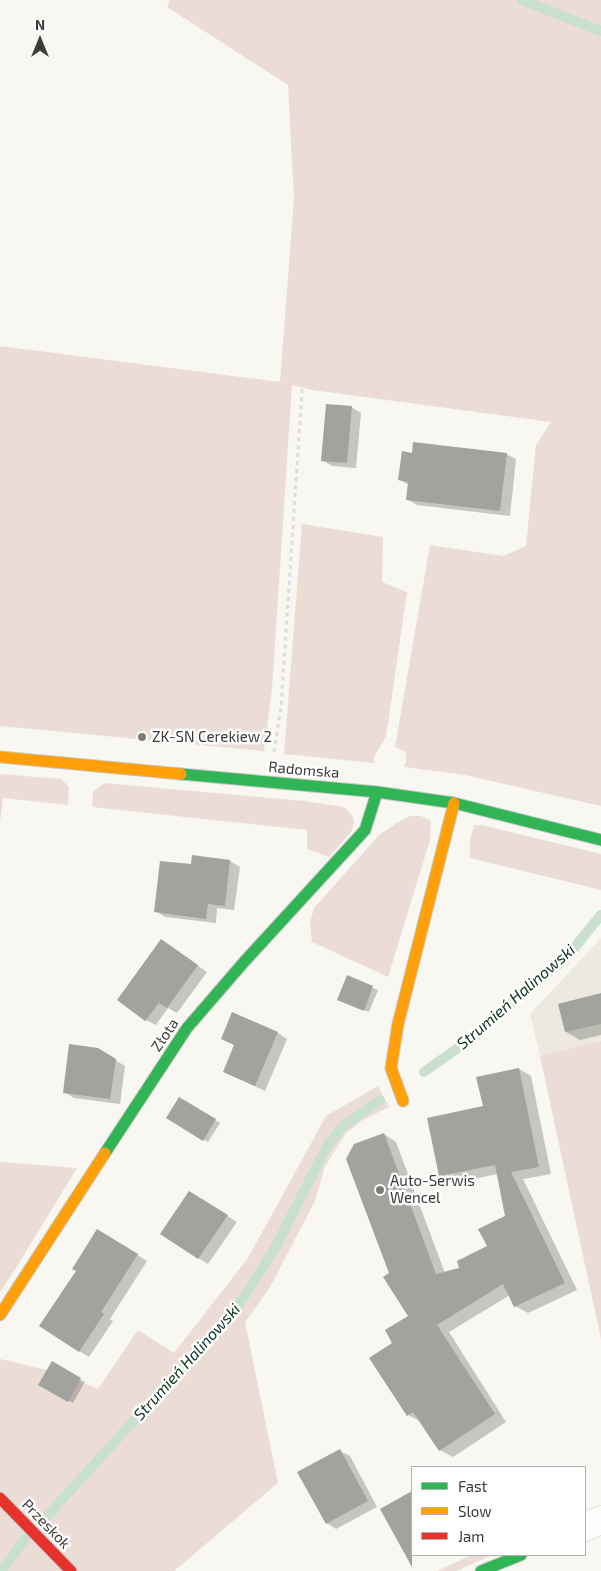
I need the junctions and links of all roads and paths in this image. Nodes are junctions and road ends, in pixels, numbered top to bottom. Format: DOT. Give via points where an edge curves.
graph roads {
  1 [pos="303,376"];
  2 [pos="0,757"];
  3 [pos="268,782"];
  4 [pos="378,792"];
  5 [pos="454,803"];
  6 [pos="601,840"];
  7 [pos="403,1101"];
  8 [pos="0,1314"];
  9 [pos="0,1498"];
  10 [pos="601,1520"];
  11 [pos="586,1527"];
  12 [pos="518,1556"];
  13 [pos="71,1571"];
  14 [pos="481,1571"];
  1 -- 3 [label="path" via="281,707"];
  2 -- 3 [label="street, Radomska"];
  3 -- 4 [label="street, Radomska"];
  4 -- 5 [label="street, Radomska"];
  4 -- 8 [label="street, Złota" via="365,830 187,1028"];
  5 -- 6 [label="street, Radomska"];
  5 -- 7 [label="street" via="398,1024 390,1068"];
  9 -- 13 [label="street, Przeskok"];
  10 -- 11 [label="street"];
  12 -- 14 [label="street"];
}
